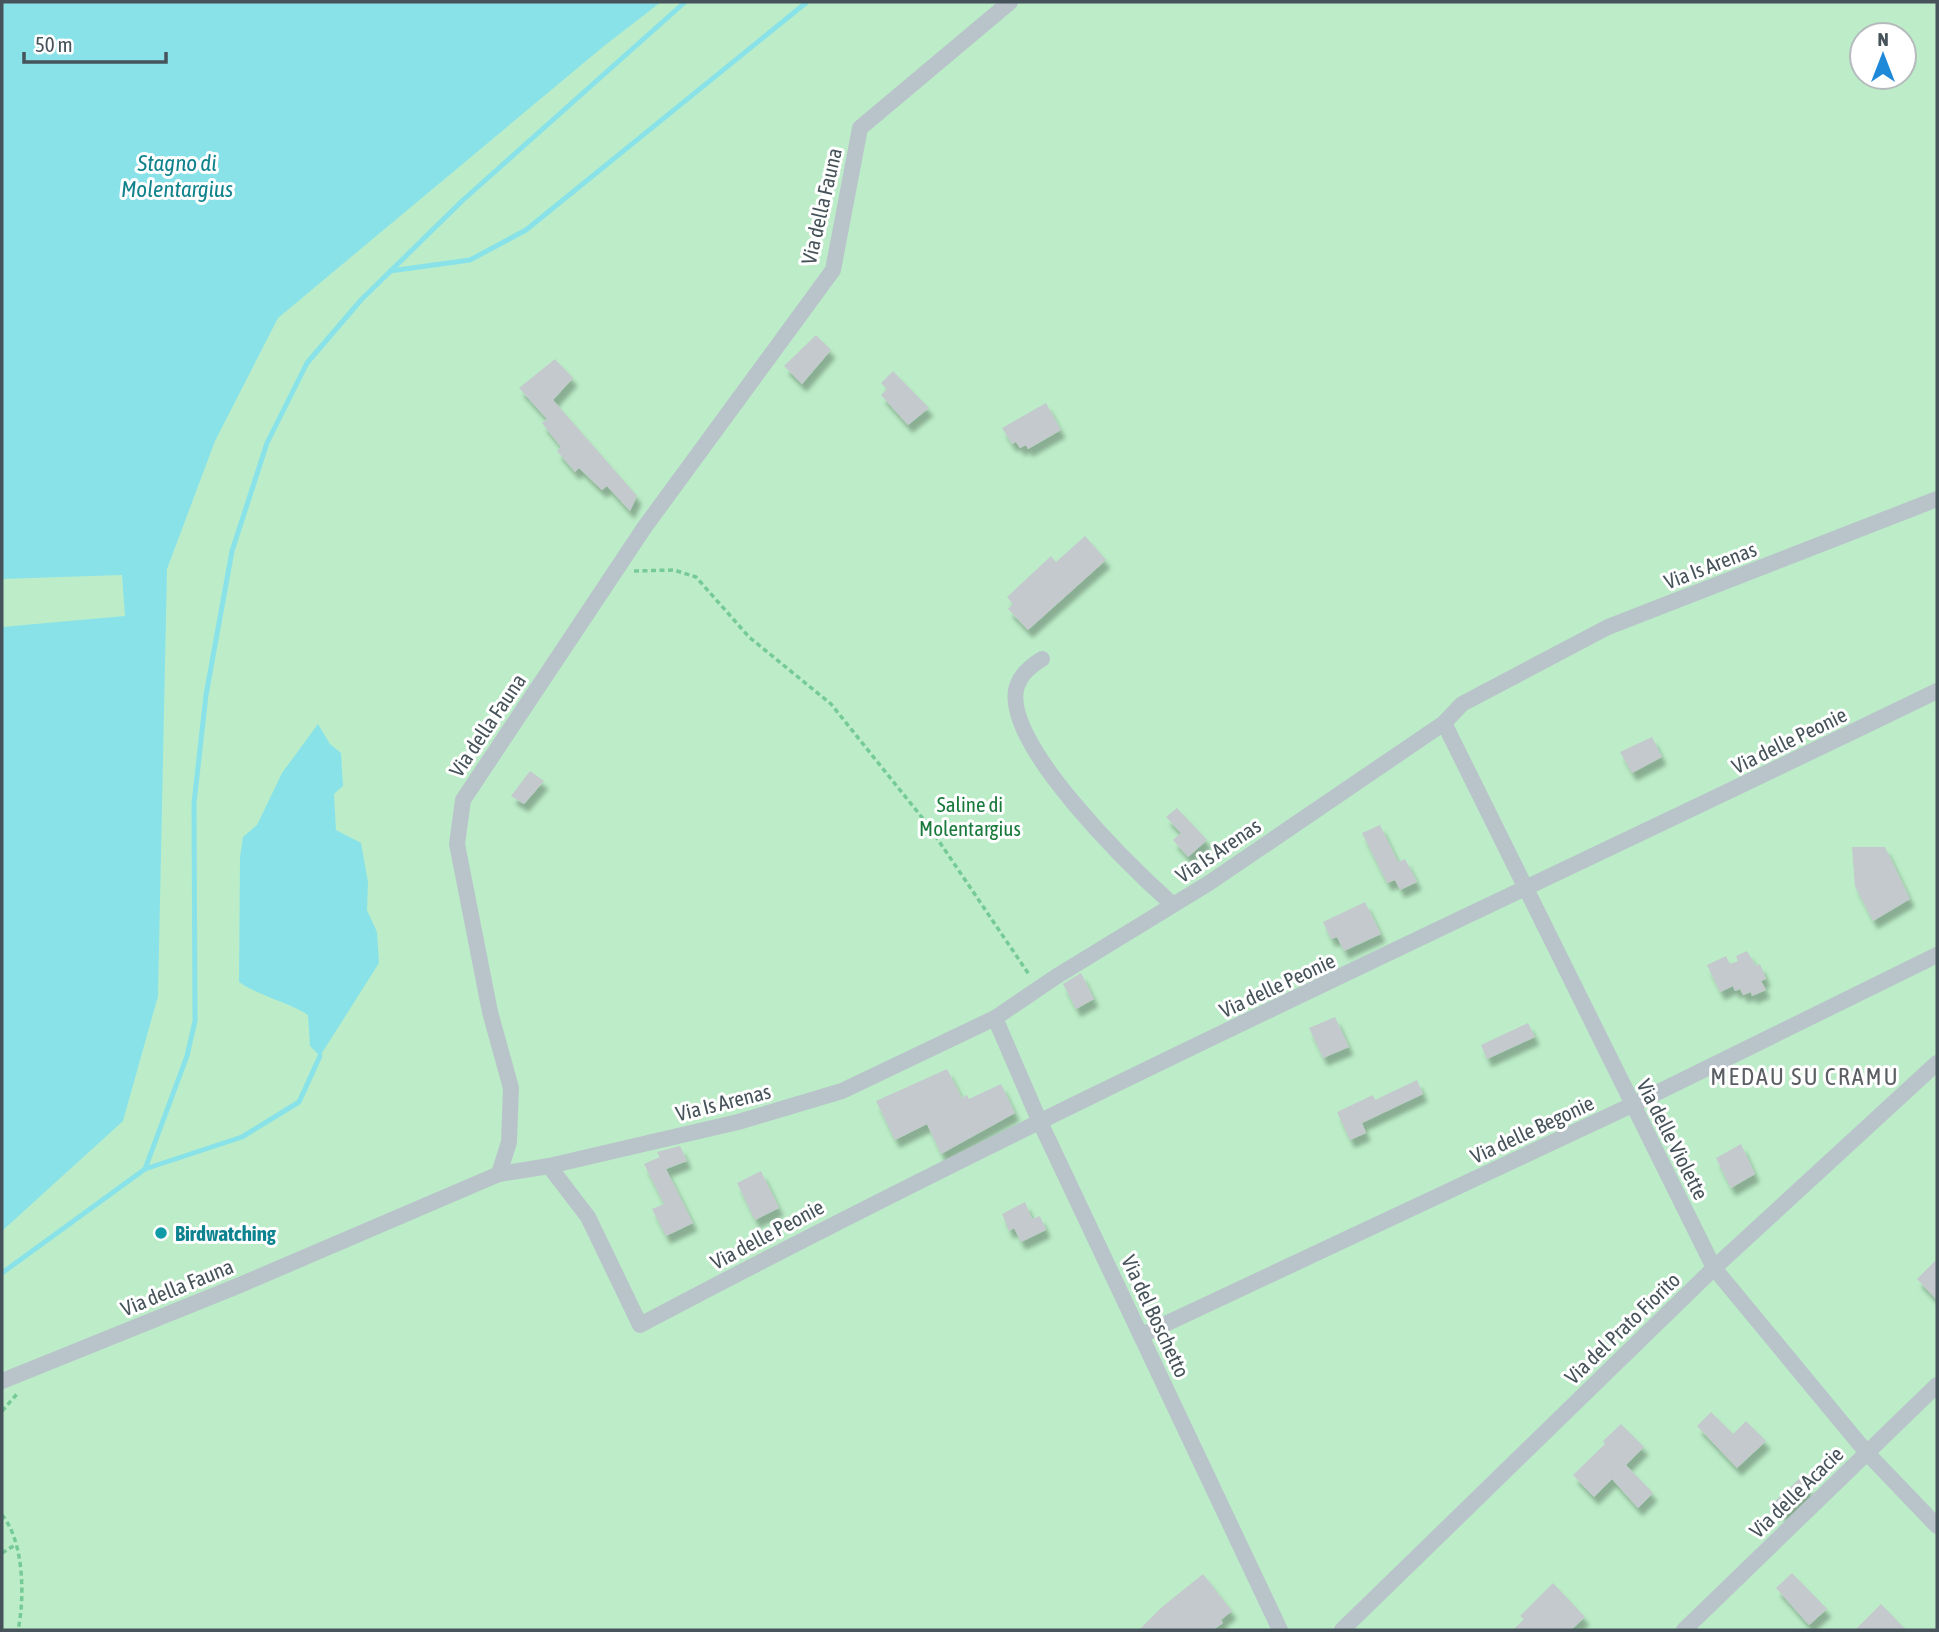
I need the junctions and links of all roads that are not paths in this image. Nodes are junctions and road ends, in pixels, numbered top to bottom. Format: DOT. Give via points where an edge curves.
graph roads {
  1 [pos="1010,2"];
  2 [pos="1937,499"];
  3 [pos="1042,659"];
  4 [pos="1937,691"];
  5 [pos="1444,723"];
  6 [pos="1527,890"];
  7 [pos="1173,905"];
  8 [pos="1937,956"];
  9 [pos="995,1018"];
  10 [pos="1937,1063"];
  11 [pos="1632,1105"];
  12 [pos="1040,1120"];
  13 [pos="550,1166"];
  14 [pos="499,1174"];
  15 [pos="1714,1268"];
  16 [pos="1142,1335"];
  17 [pos="2,1381"];
  18 [pos="1937,1385"];
  19 [pos="1867,1452"];
  20 [pos="1937,1526"];
  21 [pos="1280,1630"];
  22 [pos="1342,1630"];
  23 [pos="1684,1630"];
  1 -- 14 [label="street, Via della Fauna" via="860,128 833,270 621,562 463,800 457,844 511,1088 509,1142"];
  2 -- 5 [label="street, Via Is Arenas" via="1608,627 1462,704"];
  3 -- 7 [label="street" via="1029,667 1017,686 1016,710 1026,736 1081,811"];
  4 -- 6 [label="street, Via delle Peonie"];
  5 -- 6 [label="street, Via delle Violette"];
  5 -- 7 [label="street, Via Is Arenas"];
  6 -- 11 [label="street, Via delle Violette"];
  6 -- 12 [label="street, Via delle Peonie"];
  7 -- 9 [label="street, Via Is Arenas"];
  8 -- 11 [label="street, Via delle Begonie"];
  9 -- 12 [label="street, Via del Boschetto"];
  9 -- 13 [label="street, Via Is Arenas" via="842,1091 738,1122"];
  10 -- 15 [label="street, Via del Prato Fiorito"];
  11 -- 15 [label="street, Via delle Violette"];
  11 -- 16 [label="street, Via delle Begonie"];
  12 -- 13 [label="street, Via delle Peonie" via="640,1325 588,1217"];
  12 -- 16 [label="street, Via del Boschetto"];
  13 -- 14 [label="street, Via Is Arenas"];
  14 -- 17 [label="street, Via della Fauna"];
  15 -- 19 [label="street, Via delle Violette"];
  15 -- 22 [label="street, Via del Prato Fiorito"];
  16 -- 21 [label="street, Via del Boschetto"];
  18 -- 19 [label="street, Via delle Acacie"];
  19 -- 20 [label="street, Via delle Violette"];
  19 -- 23 [label="street, Via delle Acacie"];
}
